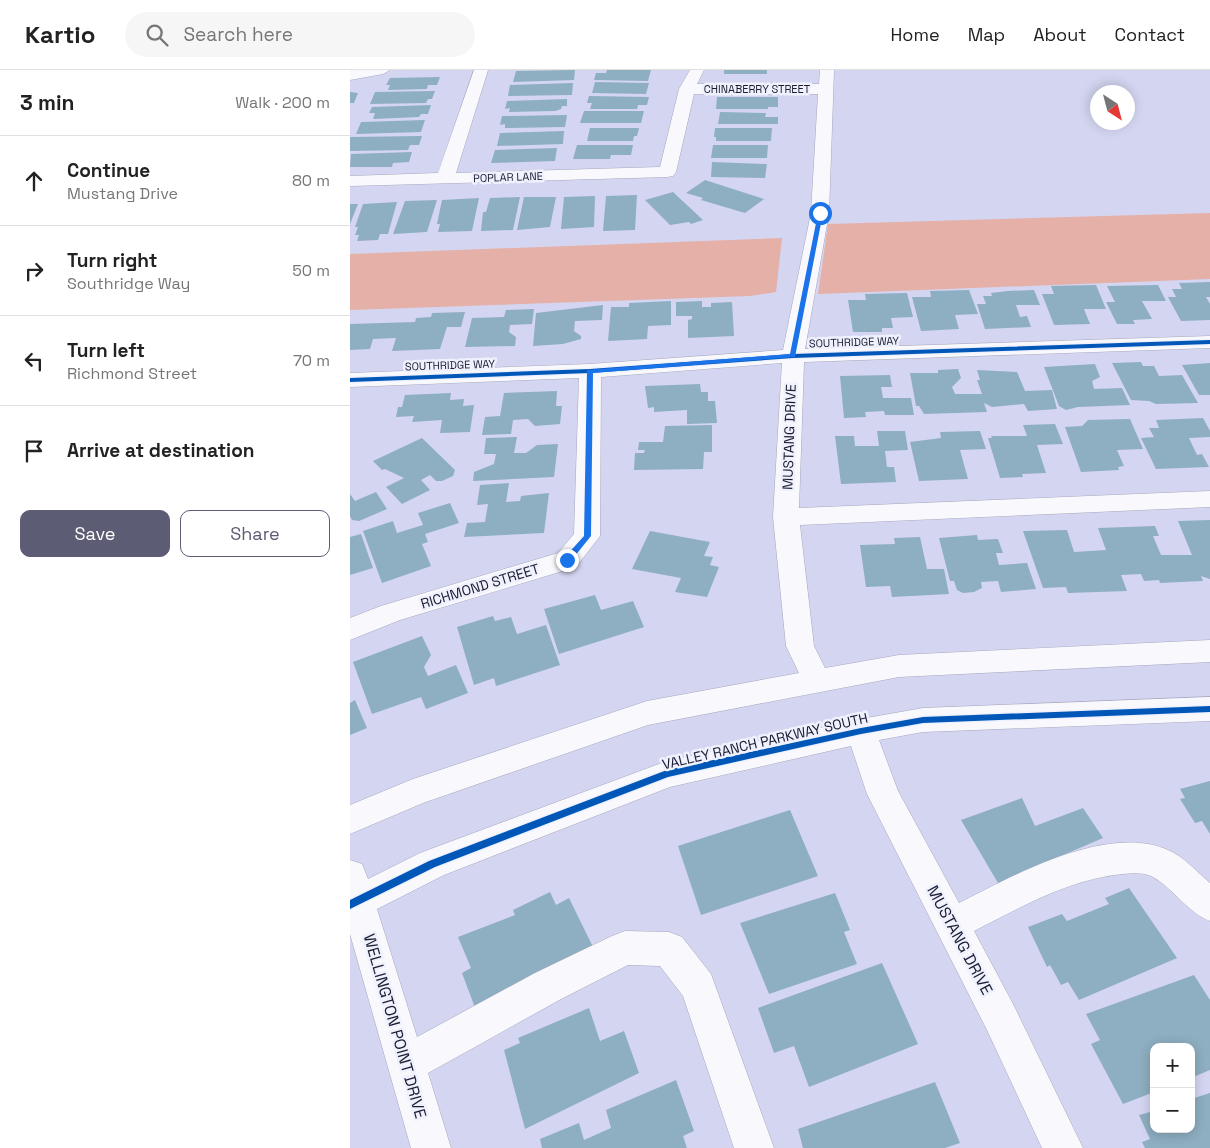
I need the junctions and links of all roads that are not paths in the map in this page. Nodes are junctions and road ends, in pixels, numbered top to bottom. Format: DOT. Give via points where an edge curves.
graph roads {
  1 [pos="383,70"];
  2 [pos="481,70"];
  3 [pos="697,70"];
  4 [pos="350,74"];
  5 [pos="827,79"];
  6 [pos="687,90"];
  7 [pos="445,179"];
  8 [pos="350,181"];
  9 [pos="1210,342"];
  10 [pos="793,356"];
  11 [pos="590,371"];
  12 [pos="350,380"];
  13 [pos="1210,499"];
  14 [pos="786,517"];
  15 [pos="350,629"];
  16 [pos="1210,651"];
  17 [pos="817,681"];
  18 [pos="1210,709"];
  19 [pos="861,731"];
  20 [pos="350,820"];
  21 [pos="353,894"];
  22 [pos="1210,905"];
  23 [pos="952,924"];
  24 [pos="406,1064"];
  25 [pos="430,1148"];
  26 [pos="754,1148"];
  27 [pos="1063,1148"];
  1 -- 4 [label="street"];
  2 -- 7 [label="street"];
  3 -- 6 [label="street"];
  5 -- 6 [label="street, CHINABERRY STREET"];
  5 -- 10 [label="street, MUSTANG DRIVE" via="820,213"];
  6 -- 7 [label="street, POPLAR LANE" via="667,172"];
  7 -- 8 [label="street, POPLAR LANE"];
  9 -- 10 [label="street, SOUTHRIDGE WAY"];
  10 -- 11 [label="street, SOUTHRIDGE WAY"];
  10 -- 14 [label="street, MUSTANG DRIVE"];
  11 -- 12 [label="street, SOUTHRIDGE WAY"];
  11 -- 15 [label="street, RICHMOND STREET" via="587,536 567,560 391,613"];
  13 -- 14 [label="street"];
  14 -- 17 [label="street, MUSTANG DRIVE" via="800,646"];
  16 -- 17 [label="street" via="899,666"];
  17 -- 20 [label="street" via="647,712 413,793"];
  18 -- 19 [label="street, VALLEY RANCH PARKWAY SOUTH" via="923,720"];
  19 -- 21 [label="street, VALLEY RANCH PARKWAY SOUTH" via="667,774"];
  19 -- 23 [label="street, MUSTANG DRIVE" via="883,794"];
  21 -- 24 [label="street, WELLINGTON POINT DRIVE"];
  22 -- 23 [label="street" via="1158,861 1109,858 1050,877"];
  23 -- 27 [label="street, MUSTANG DRIVE"];
  24 -- 25 [label="street, WELLINGTON POINT DRIVE"];
  24 -- 26 [label="street" via="548,986 626,948 669,949 698,988"];
}
